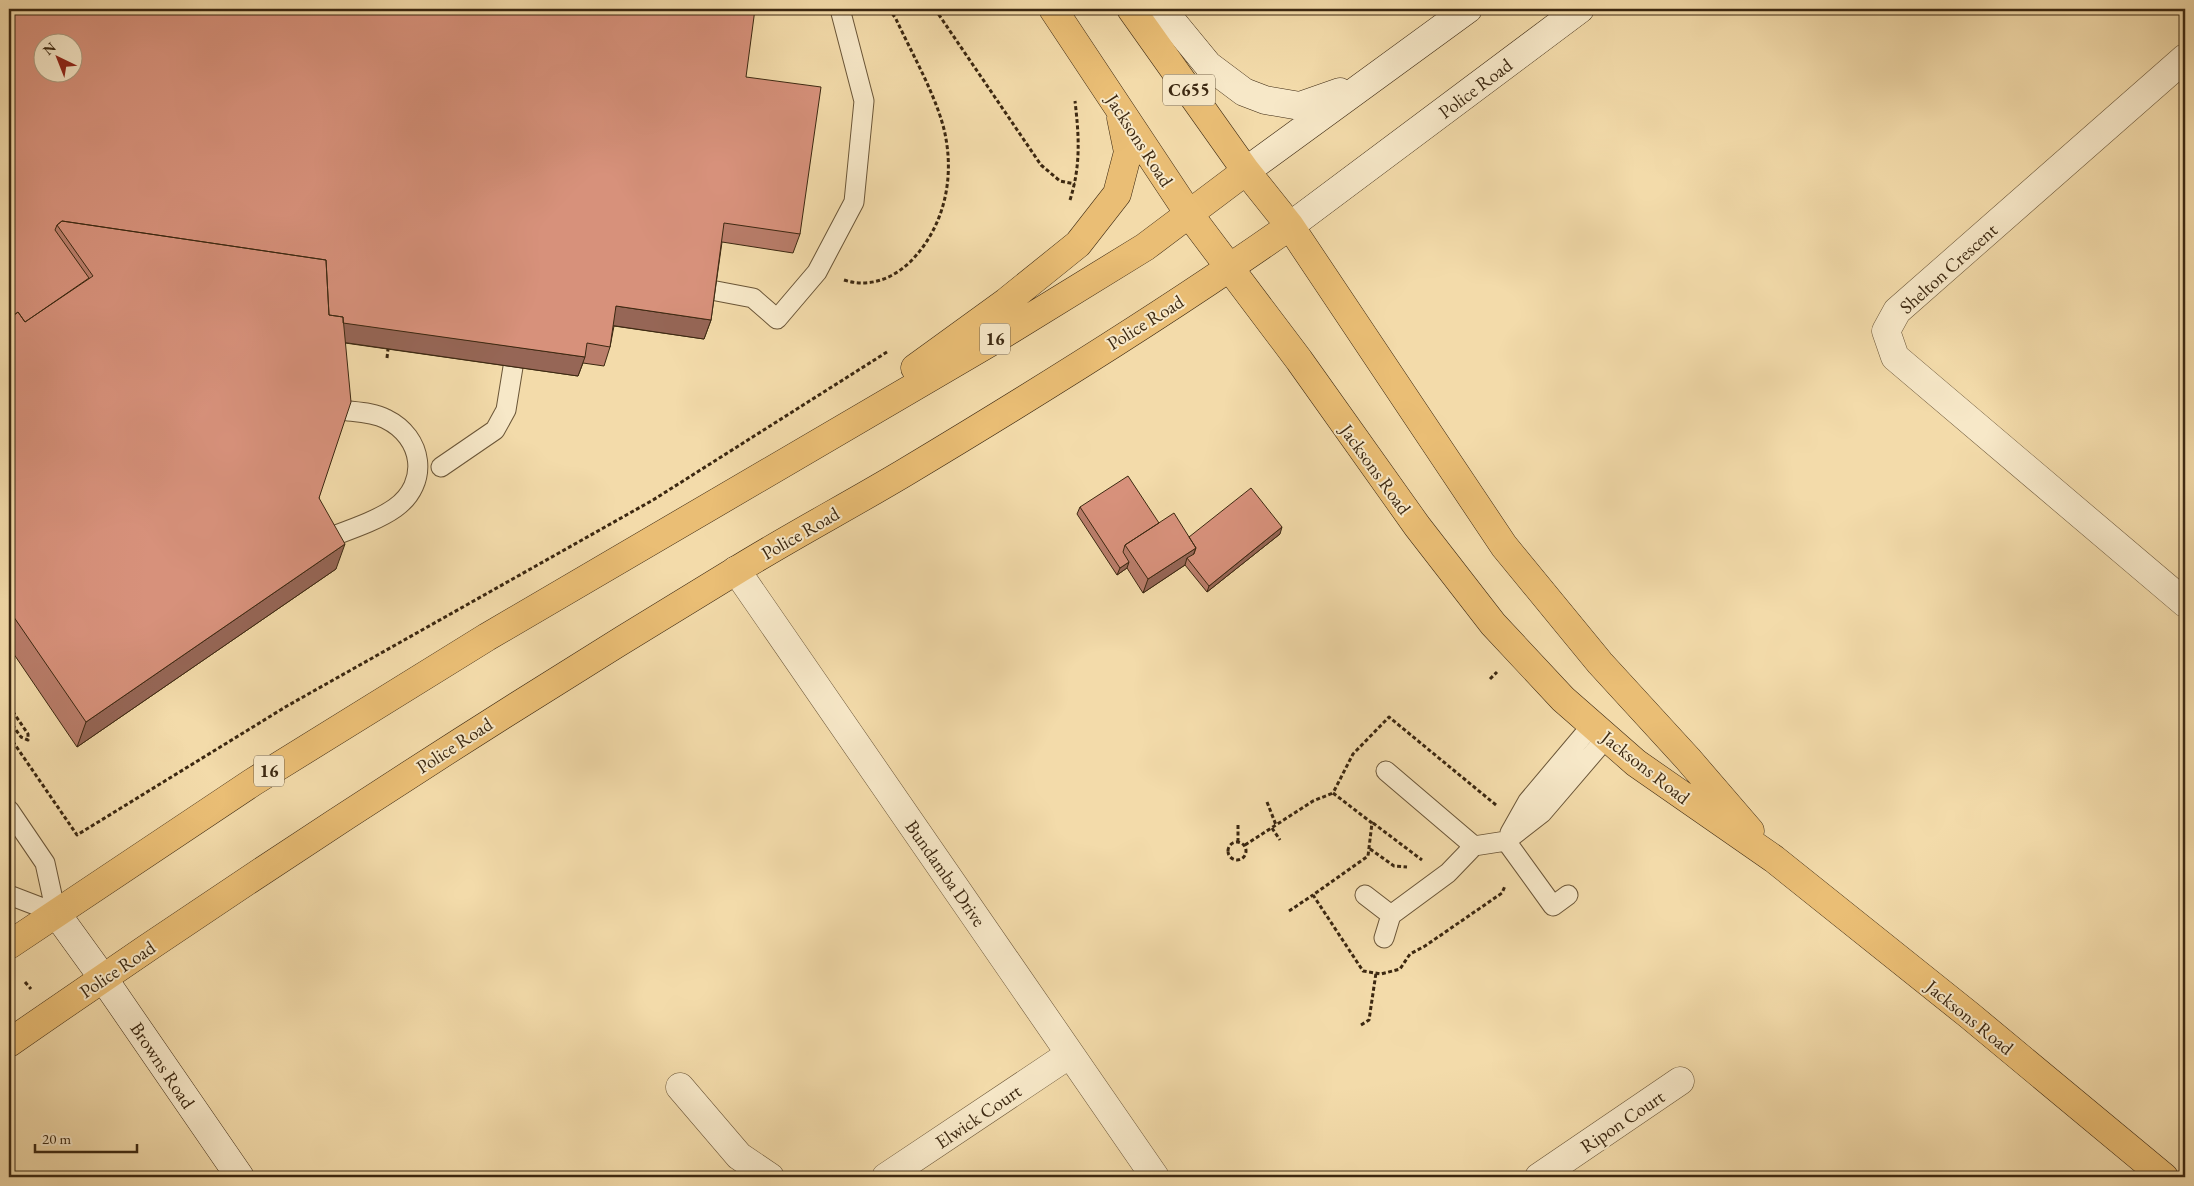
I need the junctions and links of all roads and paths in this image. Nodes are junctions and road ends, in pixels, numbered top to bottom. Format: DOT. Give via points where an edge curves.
graph roads {
  1 [pos="840,9"];
  2 [pos="889,9"];
  3 [pos="935,9"];
  4 [pos="1053,9"];
  5 [pos="1131,9"];
  6 [pos="1162,9"];
  7 [pos="1468,9"];
  8 [pos="1580,9"];
  9 [pos="2185,58"];
  10 [pos="1368,82"];
  11 [pos="1074,98"];
  12 [pos="1118,106"];
  13 [pos="1246,171"];
  14 [pos="1075,184"];
  15 [pos="1068,204"];
  16 [pos="1189,214"];
  17 [pos="1290,226"];
  18 [pos="1229,269"];
  19 [pos="817,272"];
  20 [pos="711,290"];
  21 [pos="388,349"];
  22 [pos="888,351"];
  23 [pos="387,358"];
  24 [pos="513,367"];
  25 [pos="341,410"];
  26 [pos="795,456"];
  27 [pos="441,467"];
  28 [pos="298,550"];
  29 [pos="736,570"];
  30 [pos="2185,603"];
  31 [pos="9,706"];
  32 [pos="9,720"];
  33 [pos="1600,731"];
  34 [pos="9,736"];
  35 [pos="1386,772"];
  36 [pos="1333,793"];
  37 [pos="1267,802"];
  38 [pos="1501,809"];
  39 [pos="9,810"];
  40 [pos="1238,823"];
  41 [pos="1372,823"];
  42 [pos="1276,825"];
  43 [pos="1272,828"];
  44 [pos="1280,840"];
  45 [pos="1506,841"];
  46 [pos="1238,842"];
  47 [pos="1245,845"];
  48 [pos="1474,846"];
  49 [pos="1369,848"];
  50 [pos="1245,855"];
  51 [pos="1774,859"];
  52 [pos="1249,860"];
  53 [pos="1419,866"];
  54 [pos="1411,867"];
  55 [pos="1509,878"];
  56 [pos="9,895"];
  57 [pos="1313,895"];
  58 [pos="1365,895"];
  59 [pos="1568,895"];
  60 [pos="1289,911"];
  61 [pos="56,913"];
  62 [pos="1391,915"];
  63 [pos="1384,938"];
  64 [pos="9,946"];
  65 [pos="1376,973"];
  66 [pos="103,978"];
  67 [pos="1361,1026"];
  68 [pos="9,1043"];
  69 [pos="1070,1054"];
  70 [pos="1680,1081"];
  71 [pos="680,1087"];
  72 [pos="240,1177"];
  73 [pos="770,1177"];
  74 [pos="886,1177"];
  75 [pos="1155,1177"];
  76 [pos="1538,1177"];
  77 [pos="2164,1177"];
  1 -- 19 [label="lane" via="864,101 854,202"];
  2 -- 19 [label="path" via="933,98 946,138 946,198 937,225 922,250 900,271 877,282 851,282"];
  3 -- 14 [label="path" via="1041,165 1060,180"];
  4 -- 12 [label="main road, Jacksons Road"];
  5 -- 13 [label="main road, Jacksons Road / C655"];
  6 -- 10 [label="street" via="1208,64 1244,92 1265,100 1300,106"];
  7 -- 10 [label="street, 16"];
  8 -- 17 [label="street, Police Road"];
  9 -- 30 [label="street, Shelton Crescent" via="1897,311 1886,331 1895,357"];
  10 -- 13 [label="street, 16"];
  11 -- 14 [label="path" via="1080,140"];
  12 -- 16 [label="main road, Jacksons Road"];
  12 -- 26 [label="main road" via="1128,152 1117,194 1078,244 1006,302"];
  13 -- 16 [label="main road, 16"];
  13 -- 17 [label="main road, Jacksons Road / C655"];
  14 -- 15 [label="path"];
  16 -- 18 [label="main road, Jacksons Road"];
  16 -- 26 [label="main road, 16" via="1145,247 989,343"];
  17 -- 18 [label="main road, Police Road"];
  17 -- 51 [label="main road, Jacksons Road" via="1504,546 1600,663"];
  18 -- 29 [label="main road, Police Road" via="903,474"];
  18 -- 33 [label="main road, Jacksons Road" via="1299,360 1417,526 1493,624 1564,699"];
  19 -- 20 [label="lane" via="777,319 754,298"];
  21 -- 23 [label="path"];
  22 -- 34 [label="path" via="653,500 321,687 77,835"];
  24 -- 27 [label="lane" via="506,410 495,430"];
  25 -- 28 [label="lane" via="385,418 411,439 418,459 414,487 396,508"];
  26 -- 61 [label="main road, 16" via="487,637 320,740"];
  29 -- 66 [label="main road, Police Road" via="482,726"];
  29 -- 69 [label="street, Bundamba Drive"];
  31 -- 32 [label="path" via="28,734 28,740 21,737"];
  33 -- 45 [label="lane" via="1542,813"];
  33 -- 51 [label="main road, Jacksons Road" via="1636,763"];
  35 -- 48 [label="lane"];
  36 -- 38 [label="path" via="1353,754 1389,717"];
  36 -- 41 [label="path"];
  36 -- 42 [label="path" via="1313,801"];
  37 -- 42 [label="path"];
  39 -- 61 [label="lane" via="45,863"];
  40 -- 46 [label="path"];
  41 -- 49 [label="path"];
  41 -- 53 [label="path" via="1426,863"];
  42 -- 43 [label="path"];
  43 -- 44 [label="path"];
  43 -- 47 [label="path"];
  45 -- 48 [label="lane"];
  45 -- 59 [label="lane" via="1552,906"];
  46 -- 47 [label="path"];
  46 -- 50 [label="path" via="1229,846 1229,855 1239,860"];
  47 -- 50 [label="path"];
  48 -- 62 [label="lane" via="1448,873"];
  49 -- 54 [label="path" via="1394,866"];
  49 -- 57 [label="path" via="1368,856"];
  50 -- 52 [label="path"];
  51 -- 77 [label="main road, Jacksons Road"];
  55 -- 65 [label="path" via="1502,893 1410,954 1400,969"];
  56 -- 61 [label="lane"];
  57 -- 60 [label="path"];
  57 -- 65 [label="path" via="1363,971"];
  58 -- 62 [label="lane"];
  61 -- 64 [label="main road, 16"];
  61 -- 66 [label="street, Browns Road"];
  62 -- 63 [label="lane"];
  65 -- 67 [label="path" via="1369,1020"];
  66 -- 68 [label="main road, Police Road"];
  66 -- 72 [label="street, Browns Road"];
  69 -- 74 [label="street, Elwick Court"];
  69 -- 75 [label="street, Bundamba Drive"];
  70 -- 76 [label="street, Ripon Court"];
  71 -- 73 [label="street" via="739,1156"];
}
